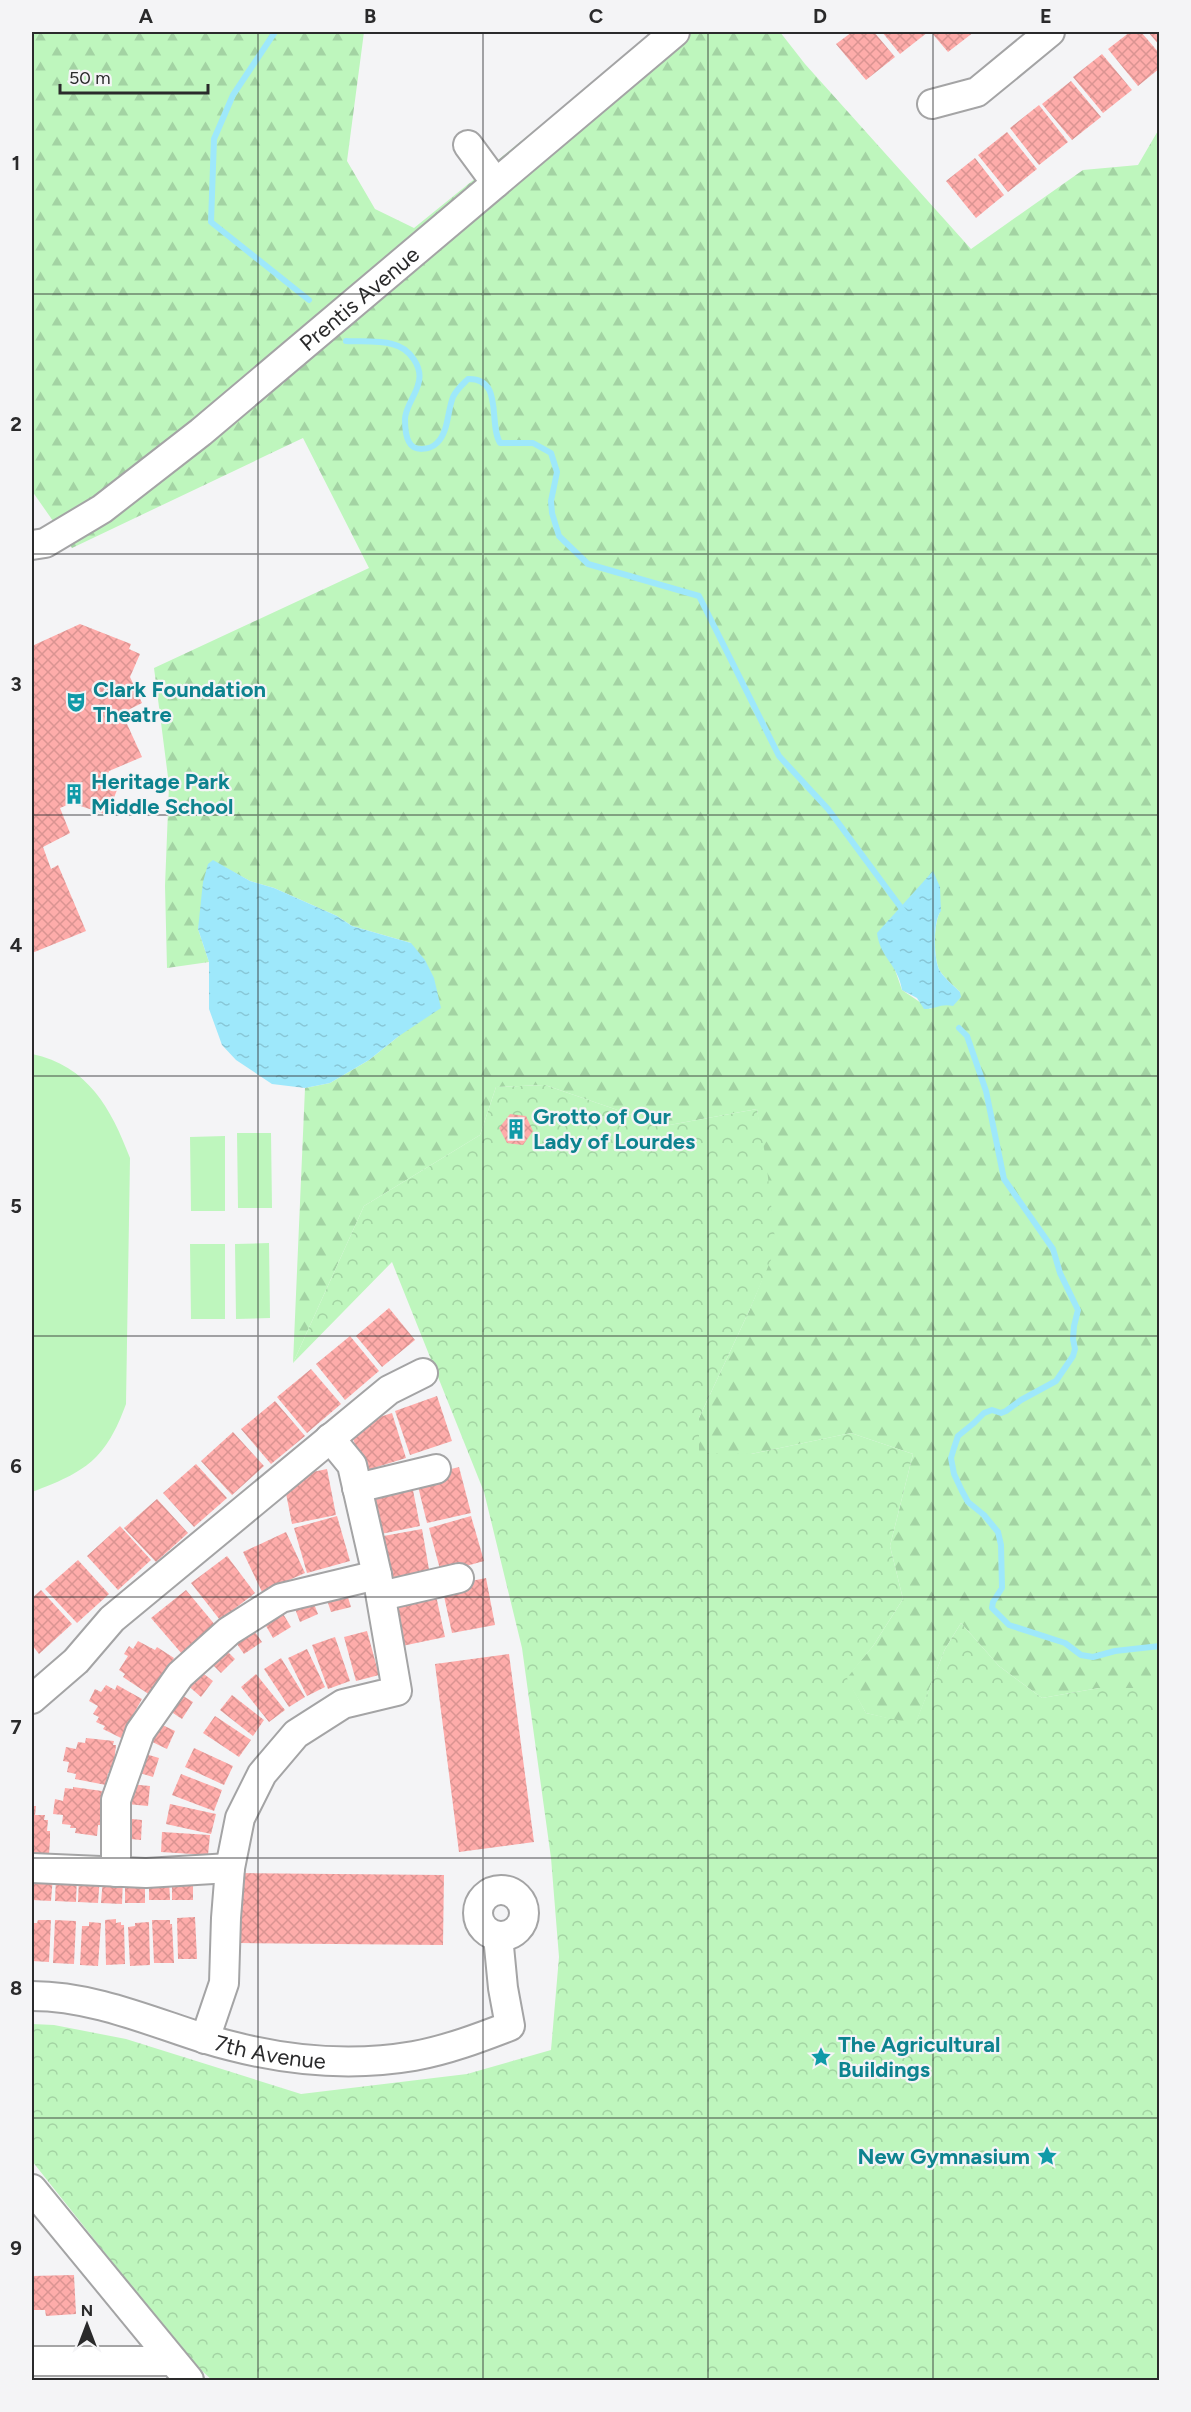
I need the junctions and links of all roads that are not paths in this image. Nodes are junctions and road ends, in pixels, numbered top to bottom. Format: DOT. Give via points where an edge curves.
graph roads {
  1 [pos="675,32"];
  2 [pos="1050,32"];
  3 [pos="932,104"];
  4 [pos="468,145"];
  5 [pos="496,183"];
  6 [pos="32,545"];
  7 [pos="423,1373"];
  8 [pos="330,1438"];
  9 [pos="436,1469"];
  10 [pos="357,1488"];
  11 [pos="459,1578"];
  12 [pos="379,1585"];
  13 [pos="32,1699"];
  14 [pos="32,1868"];
  15 [pos="230,1868"];
  16 [pos="116,1872"];
  17 [pos="498,1936"];
  18 [pos="32,1996"];
  19 [pos="205,2038"];
  20 [pos="32,2189"];
  21 [pos="42,2216"];
  22 [pos="32,2361"];
  23 [pos="180,2371"];
  1 -- 5 [label="street, Prentis Avenue"];
  2 -- 3 [label="street" via="977,92"];
  4 -- 5 [label="street"];
  5 -- 6 [label="street, Prentis Avenue" via="193,439 102,508 45,543"];
  7 -- 8 [label="street" via="389,1390"];
  8 -- 10 [label="street" via="352,1465"];
  8 -- 13 [label="street" via="112,1619 76,1661"];
  9 -- 10 [label="street"];
  10 -- 12 [label="street"];
  11 -- 12 [label="street"];
  12 -- 15 [label="street" via="397,1691 343,1704 296,1734 262,1774 240,1818"];
  12 -- 16 [label="street" via="281,1598 229,1631 180,1676 140,1731 116,1800"];
  14 -- 16 [label="street"];
  15 -- 16 [label="street"];
  15 -- 19 [label="street" via="224,1983"];
  17 -- 19 [label="street, 7th Avenue" via="510,2026 461,2044 414,2056 327,2061 279,2057"];
  18 -- 19 [label="street, 7th Avenue" via="134,2014"];
  20 -- 21 [label="street"];
  21 -- 23 [label="street"];
  22 -- 23 [label="street"];
}
